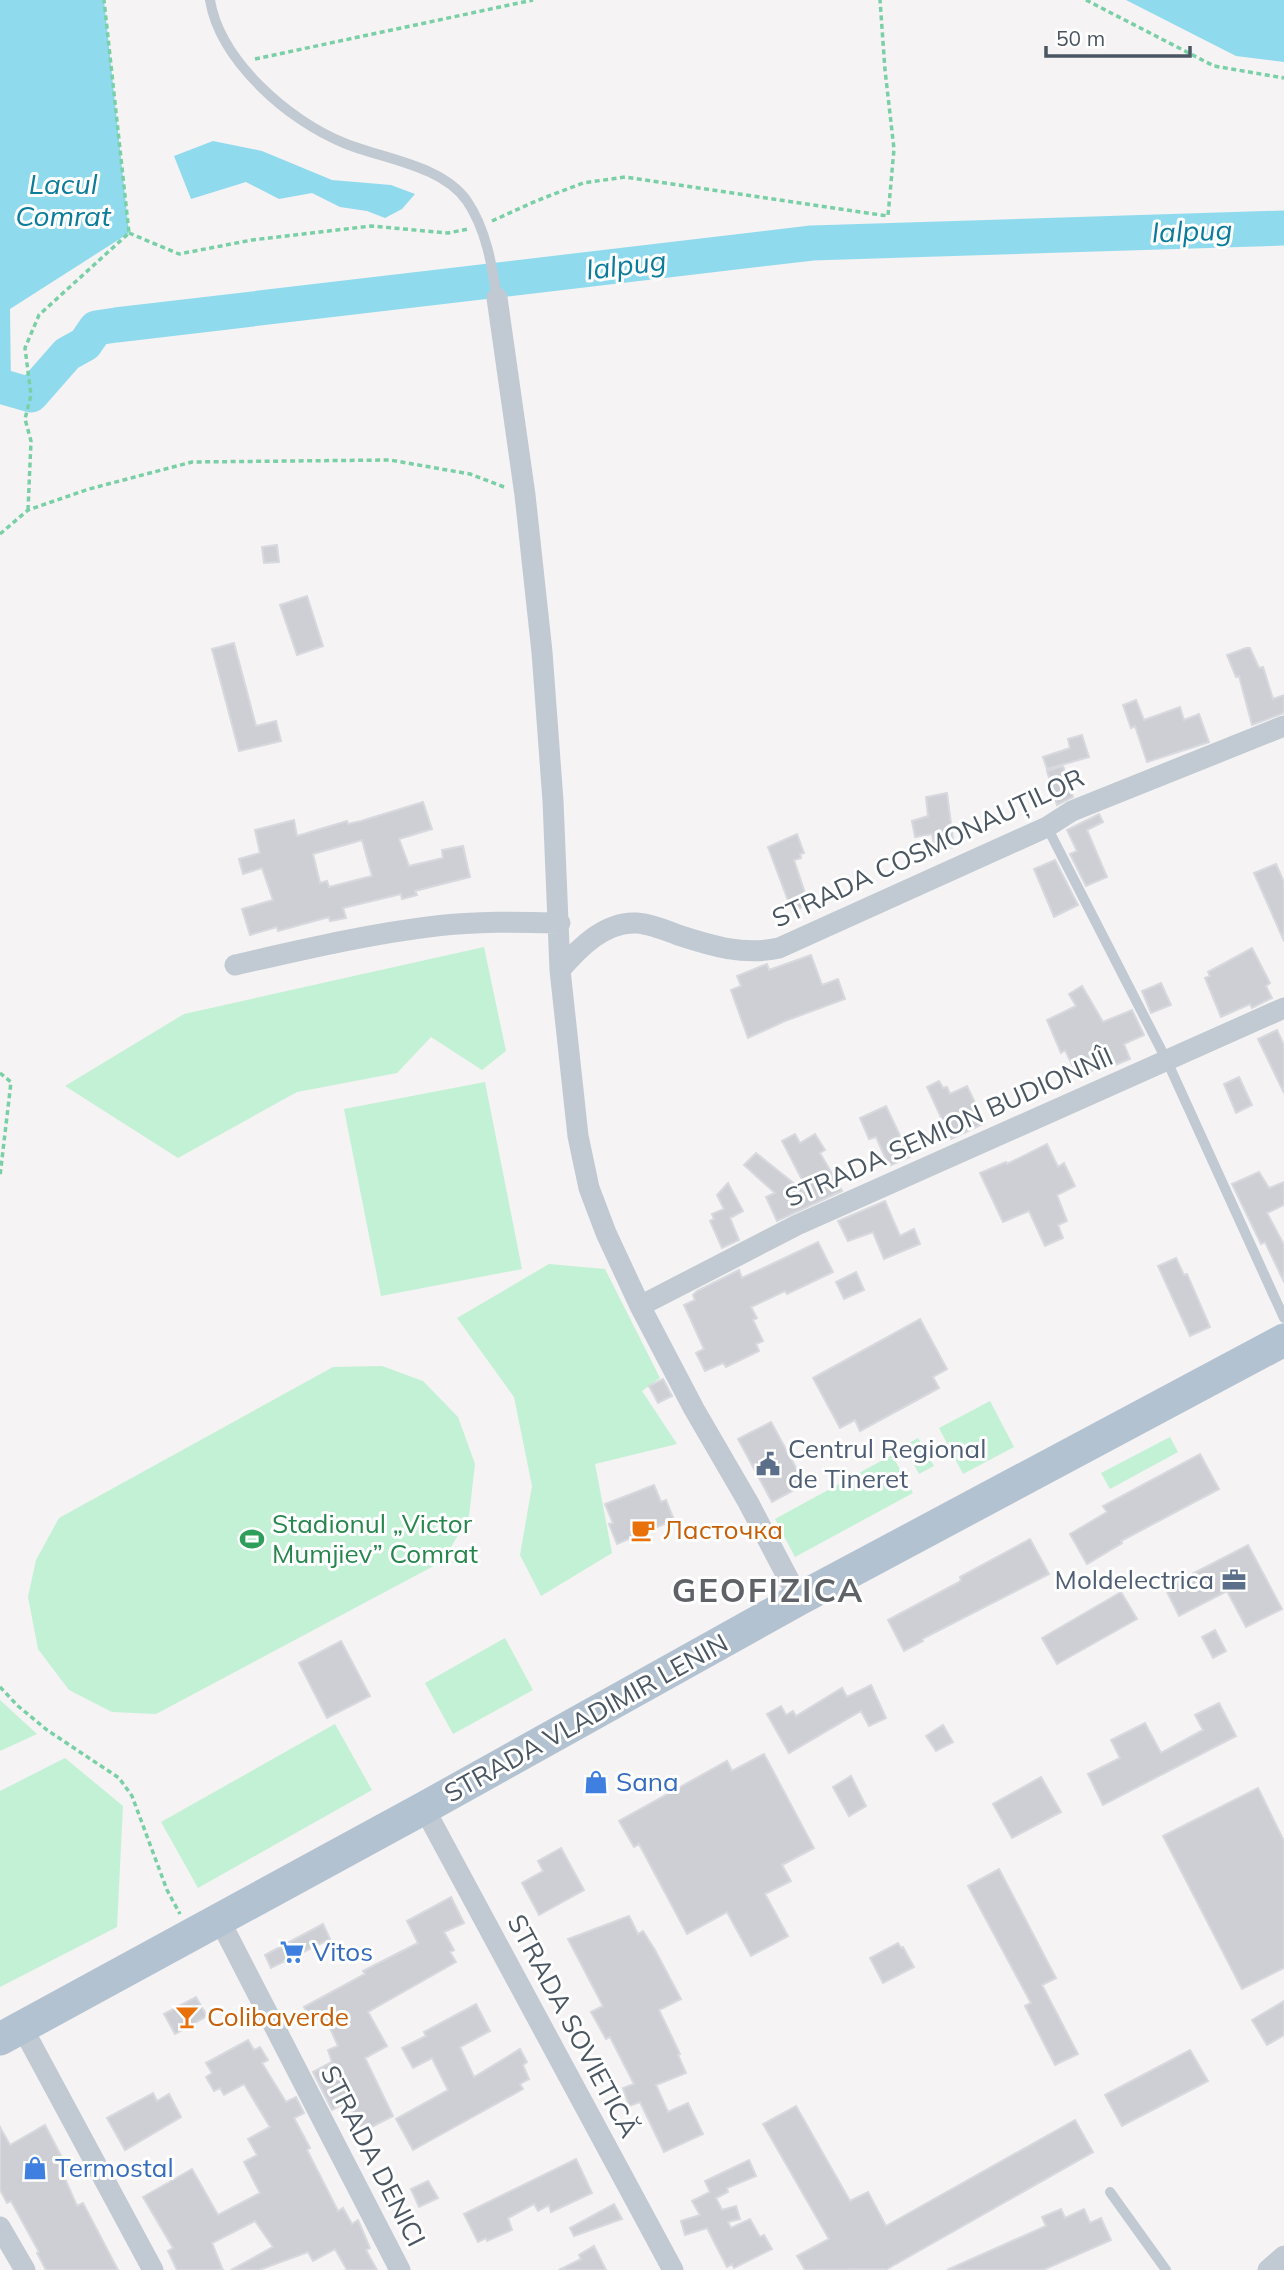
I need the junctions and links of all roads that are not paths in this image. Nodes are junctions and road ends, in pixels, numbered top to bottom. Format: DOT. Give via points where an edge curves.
graph roads {
  1 [pos="210,0"];
  2 [pos="497,298"];
  3 [pos="1284,726"];
  4 [pos="1047,827"];
  5 [pos="560,923"];
  6 [pos="235,965"];
  7 [pos="560,970"];
  8 [pos="1284,1008"];
  9 [pos="1167,1061"];
  10 [pos="640,1306"];
  11 [pos="1284,1318"];
  12 [pos="1284,1340"];
  13 [pos="799,1599"];
  14 [pos="424,1808"];
  15 [pos="205,1927"];
  16 [pos="11,2033"];
  17 [pos="1110,2192"];
  18 [pos="0,2227"];
  19 [pos="1284,2256"];
  20 [pos="25,2270"];
  21 [pos="153,2270"];
  22 [pos="400,2270"];
  23 [pos="673,2270"];
  24 [pos="1166,2270"];
  25 [pos="1268,2270"];
  1 -- 2 [label="lane" via="221,37 286,111 341,143 443,177 467,200 492,265"];
  2 -- 5 [label="street" via="542,652"];
  3 -- 4 [label="street, STRADA COSMONAUȚILOR" via="1072,811"];
  4 -- 7 [label="street, STRADA COSMONAUȚILOR" via="779,948 726,949 635,923 599,934"];
  4 -- 9 [label="lane"];
  5 -- 6 [label="street" via="436,926"];
  5 -- 7 [label="street"];
  7 -- 10 [label="street" via="578,1136 589,1188"];
  8 -- 9 [label="street, STRADA SEMION BUDIONNÎI"];
  9 -- 10 [label="street, STRADA SEMION BUDIONNÎI" via="797,1225"];
  9 -- 11 [label="lane"];
  10 -- 13 [label="street"];
  12 -- 13 [label="main road, STRADA VLADIMIR LENIN"];
  13 -- 14 [label="main road, STRADA VLADIMIR LENIN"];
  14 -- 15 [label="main road, STRADA VLADIMIR LENIN"];
  14 -- 23 [label="street, STRADA SOVIETICĂ"];
  15 -- 16 [label="main road, STRADA VLADIMIR LENIN"];
  15 -- 22 [label="street, STRADA DENICI"];
  16 -- 21 [label="street"];
  17 -- 24 [label="lane"];
  18 -- 20 [label="street"];
  19 -- 25 [label="street"];
}
